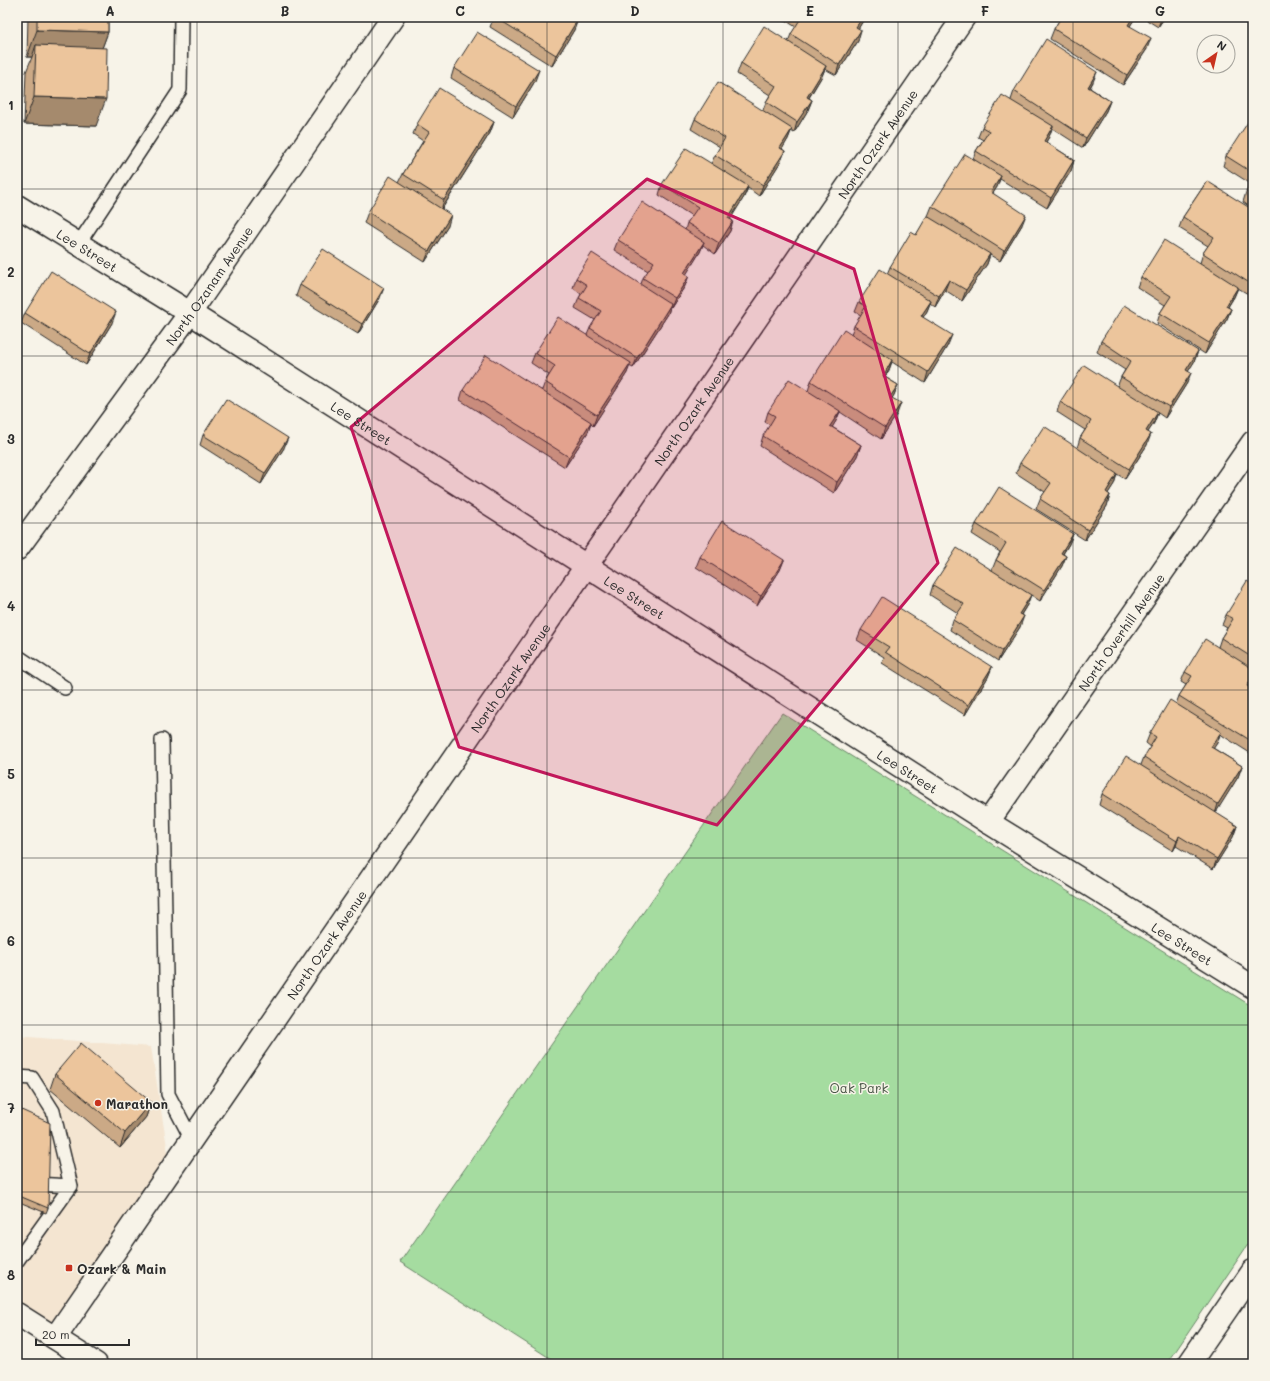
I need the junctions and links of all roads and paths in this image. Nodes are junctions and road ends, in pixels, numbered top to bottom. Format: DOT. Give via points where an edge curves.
graph roads {
  1 [pos="181,17"];
  2 [pos="393,17"];
  3 [pos="964,17"];
  4 [pos="17,206"];
  5 [pos="79,243"];
  6 [pos="190,313"];
  7 [pos="1253,442"];
  8 [pos="17,549"];
  9 [pos="586,566"];
  10 [pos="17,656"];
  11 [pos="65,688"];
  12 [pos="162,740"];
  13 [pos="988,822"];
  14 [pos="1253,987"];
  15 [pos="17,1077"];
  16 [pos="192,1140"];
  17 [pos="17,1182"];
  18 [pos="71,1186"];
  19 [pos="17,1261"];
  20 [pos="1253,1270"];
  21 [pos="17,1314"];
  22 [pos="56,1338"];
  23 [pos="96,1364"];
  24 [pos="1189,1364"];
  1 -- 5 [label="lane" via="180,90"];
  2 -- 6 [label="street, North Ozanam Avenue"];
  3 -- 9 [label="street, North Ozark Avenue"];
  4 -- 5 [label="street, Lee Street"];
  5 -- 6 [label="street, Lee Street"];
  6 -- 8 [label="street, North Ozanam Avenue"];
  6 -- 9 [label="street, Lee Street"];
  7 -- 13 [label="street, North Overhill Avenue"];
  9 -- 13 [label="street, Lee Street"];
  9 -- 16 [label="street, North Ozark Avenue"];
  10 -- 11 [label="lane"];
  12 -- 16 [label="lane" via="168,1094"];
  13 -- 14 [label="street, Lee Street"];
  15 -- 18 [label="lane" via="32,1078 53,1112"];
  16 -- 22 [label="street, North Ozark Avenue"];
  17 -- 18 [label="lane"];
  18 -- 19 [label="lane"];
  20 -- 24 [label="street"];
  21 -- 22 [label="street"];
  22 -- 23 [label="street"];
}
